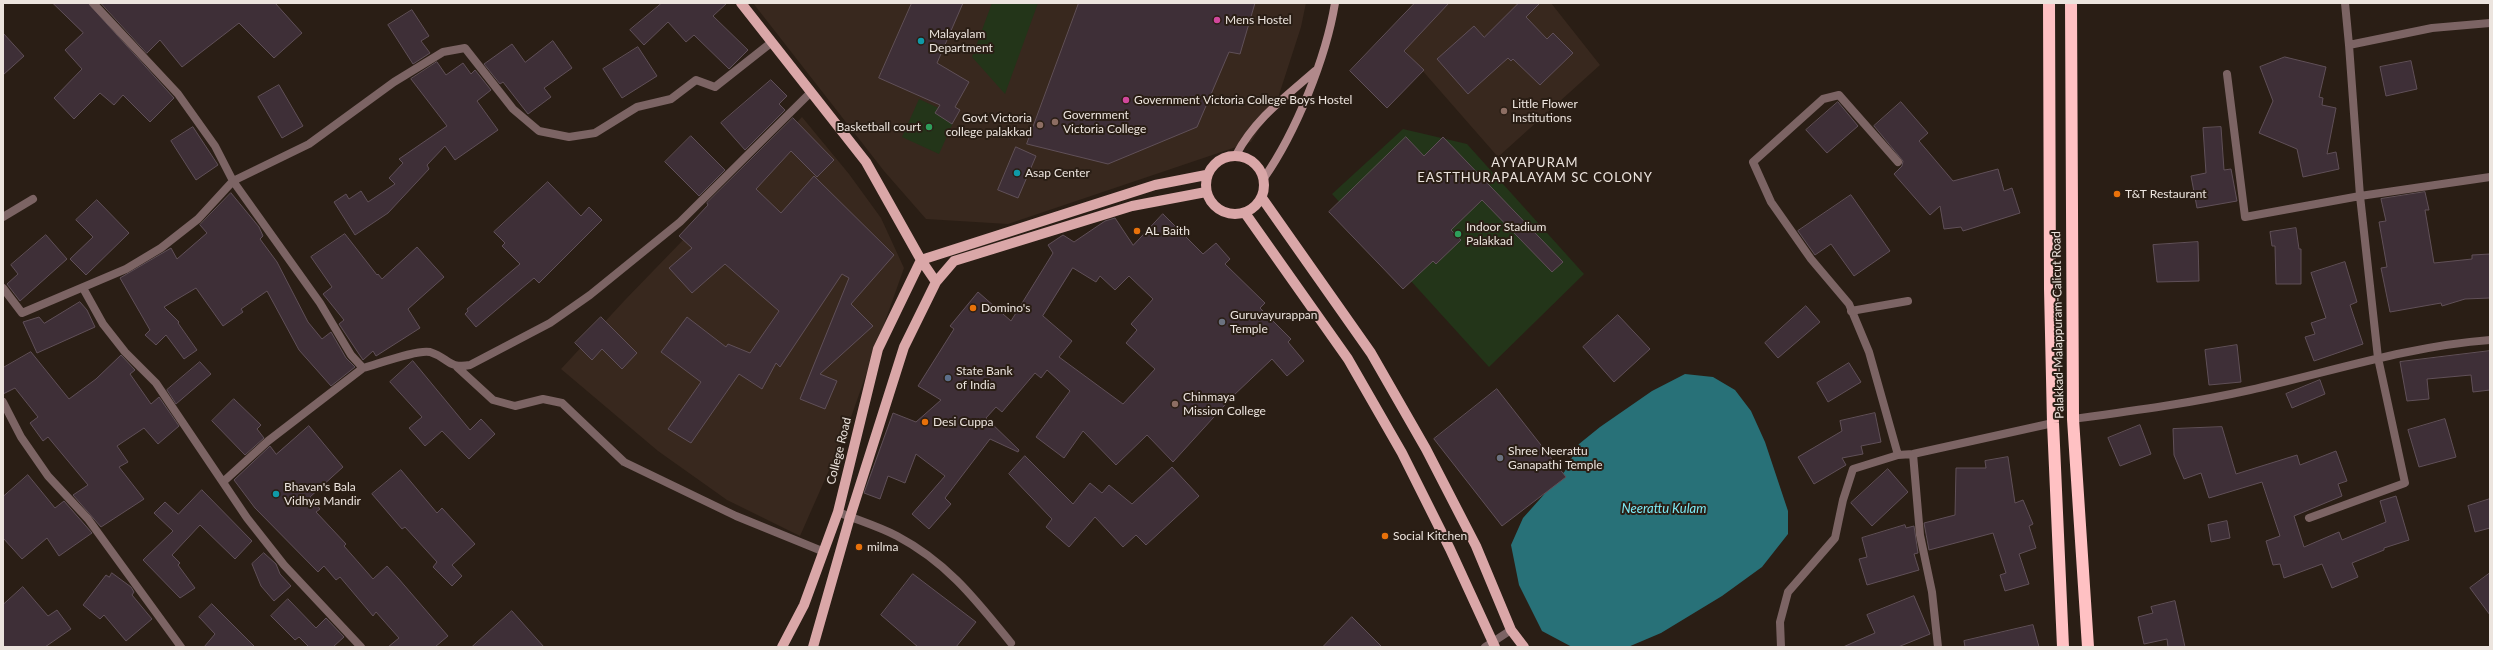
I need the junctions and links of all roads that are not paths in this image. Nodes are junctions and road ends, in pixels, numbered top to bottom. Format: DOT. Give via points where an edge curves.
graph roads {
  1 [pos="93,3"];
  2 [pos="741,3"];
  3 [pos="1335,3"];
  4 [pos="2049,3"];
  5 [pos="2070,3"];
  6 [pos="2345,3"];
  7 [pos="2490,23"];
  8 [pos="772,42"];
  9 [pos="2349,45"];
  10 [pos="1315,71"];
  11 [pos="2227,74"];
  12 [pos="810,93"];
  13 [pos="1236,155"];
  14 [pos="1898,162"];
  15 [pos="1206,175"];
  16 [pos="2490,177"];
  17 [pos="1264,178"];
  18 [pos="233,181"];
  19 [pos="1206,192"];
  20 [pos="2360,196"];
  21 [pos="1262,198"];
  22 [pos="33,200"];
  23 [pos="1245,213"];
  24 [pos="3,217"];
  25 [pos="921,260"];
  26 [pos="936,282"];
  27 [pos="3,288"];
  28 [pos="84,288"];
  29 [pos="1908,301"];
  30 [pos="1852,311"];
  31 [pos="2490,340"];
  32 [pos="2378,358"];
  33 [pos="457,367"];
  34 [pos="363,368"];
  35 [pos="3,402"];
  36 [pos="2073,419"];
  37 [pos="2053,423"];
  38 [pos="1913,454"];
  39 [pos="1898,455"];
  40 [pos="223,482"];
  41 [pos="838,512"];
  42 [pos="850,517"];
  43 [pos="2310,518"];
  44 [pos="822,552"];
  45 [pos="1511,630"];
  46 [pos="1011,643"];
  47 [pos="1490,646"];
  48 [pos="181,647"];
  49 [pos="361,647"];
  50 [pos="782,647"];
  51 [pos="813,647"];
  52 [pos="1524,647"];
  53 [pos="1781,647"];
  54 [pos="1938,647"];
  55 [pos="2063,647"];
  56 [pos="2088,647"];
  1 -- 18 [label="street" via="178,94 215,146"];
  2 -- 8 [label="main road"];
  3 -- 10 [label="main road"];
  4 -- 37 [label="highway, Palakkad-Malappuram-Calicut Road"];
  5 -- 36 [label="highway, Palakkad-Malappuram-Calicut Road"];
  6 -- 9 [label="street"];
  7 -- 9 [label="street" via="2432,28"];
  8 -- 12 [label="main road"];
  8 -- 18 [label="street" via="715,87 696,80 671,99 638,107 595,133 569,137 540,131 513,109 465,48 443,52 394,82 309,144"];
  9 -- 20 [label="street"];
  10 -- 13 [label="main road" via="1262,117 1247,134"];
  10 -- 17 [label="main road" via="1304,105"];
  11 -- 20 [label="street" via="2246,217"];
  12 -- 25 [label="main road" via="866,162"];
  12 -- 33 [label="street" via="680,222 590,295 550,323 509,346 470,365"];
  13 -- 15 [label="main road" via="1223,157 1213,164"];
  13 -- 17 [label="main road" via="1248,158 1258,167"];
  14 -- 30 [label="street" via="1838,95 1823,99 1753,162 1771,202"];
  15 -- 19 [label="main road"];
  15 -- 25 [label="main road" via="1155,185"];
  16 -- 20 [label="street"];
  17 -- 21 [label="main road"];
  18 -- 28 [label="street" via="198,219 161,248 126,269"];
  18 -- 34 [label="street" via="320,303 351,355"];
  19 -- 23 [label="main road" via="1211,203 1221,211 1233,215"];
  19 -- 26 [label="main road" via="1132,206 954,261"];
  20 -- 32 [label="street"];
  21 -- 23 [label="main road" via="1256,206"];
  21 -- 45 [label="main road" via="1371,353 1426,449 1476,546"];
  22 -- 24 [label="street"];
  23 -- 47 [label="main road" via="1348,359 1394,440 1450,549"];
  25 -- 26 [label="main road"];
  25 -- 41 [label="main road, College Road" via="878,349"];
  26 -- 42 [label="main road" via="904,347"];
  27 -- 28 [label="street" via="22,313"];
  28 -- 40 [label="street" via="103,324 125,352 156,383"];
  29 -- 30 [label="street"];
  30 -- 39 [label="street" via="1869,352"];
  31 -- 32 [label="street" via="2454,343"];
  32 -- 36 [label="street" via="2249,390"];
  32 -- 43 [label="street" via="2405,483"];
  33 -- 34 [label="street" via="430,352 416,352"];
  33 -- 44 [label="street" via="493,400 515,406 543,399 562,403 624,462 736,516"];
  34 -- 40 [label="street" via="268,441"];
  35 -- 48 [label="street" via="21,437 48,476 88,519"];
  36 -- 56 [label="highway, Palakkad-Malappuram-Calicut Road"];
  37 -- 38 [label="street"];
  37 -- 55 [label="highway, Palakkad-Malappuram-Calicut Road"];
  38 -- 39 [label="street"];
  38 -- 54 [label="street" via="1920,535 1932,592"];
  39 -- 53 [label="street" via="1853,469 1835,538 1788,592 1780,622"];
  40 -- 49 [label="street" via="284,565"];
  41 -- 42 [label="street"];
  41 -- 44 [label="main road, College Road"];
  42 -- 46 [label="street" via="896,536 935,560 964,586"];
  42 -- 51 [label="main road"];
  44 -- 50 [label="main road, College Road" via="804,605"];
  45 -- 47 [label="street"];
  45 -- 52 [label="main road"];
}
